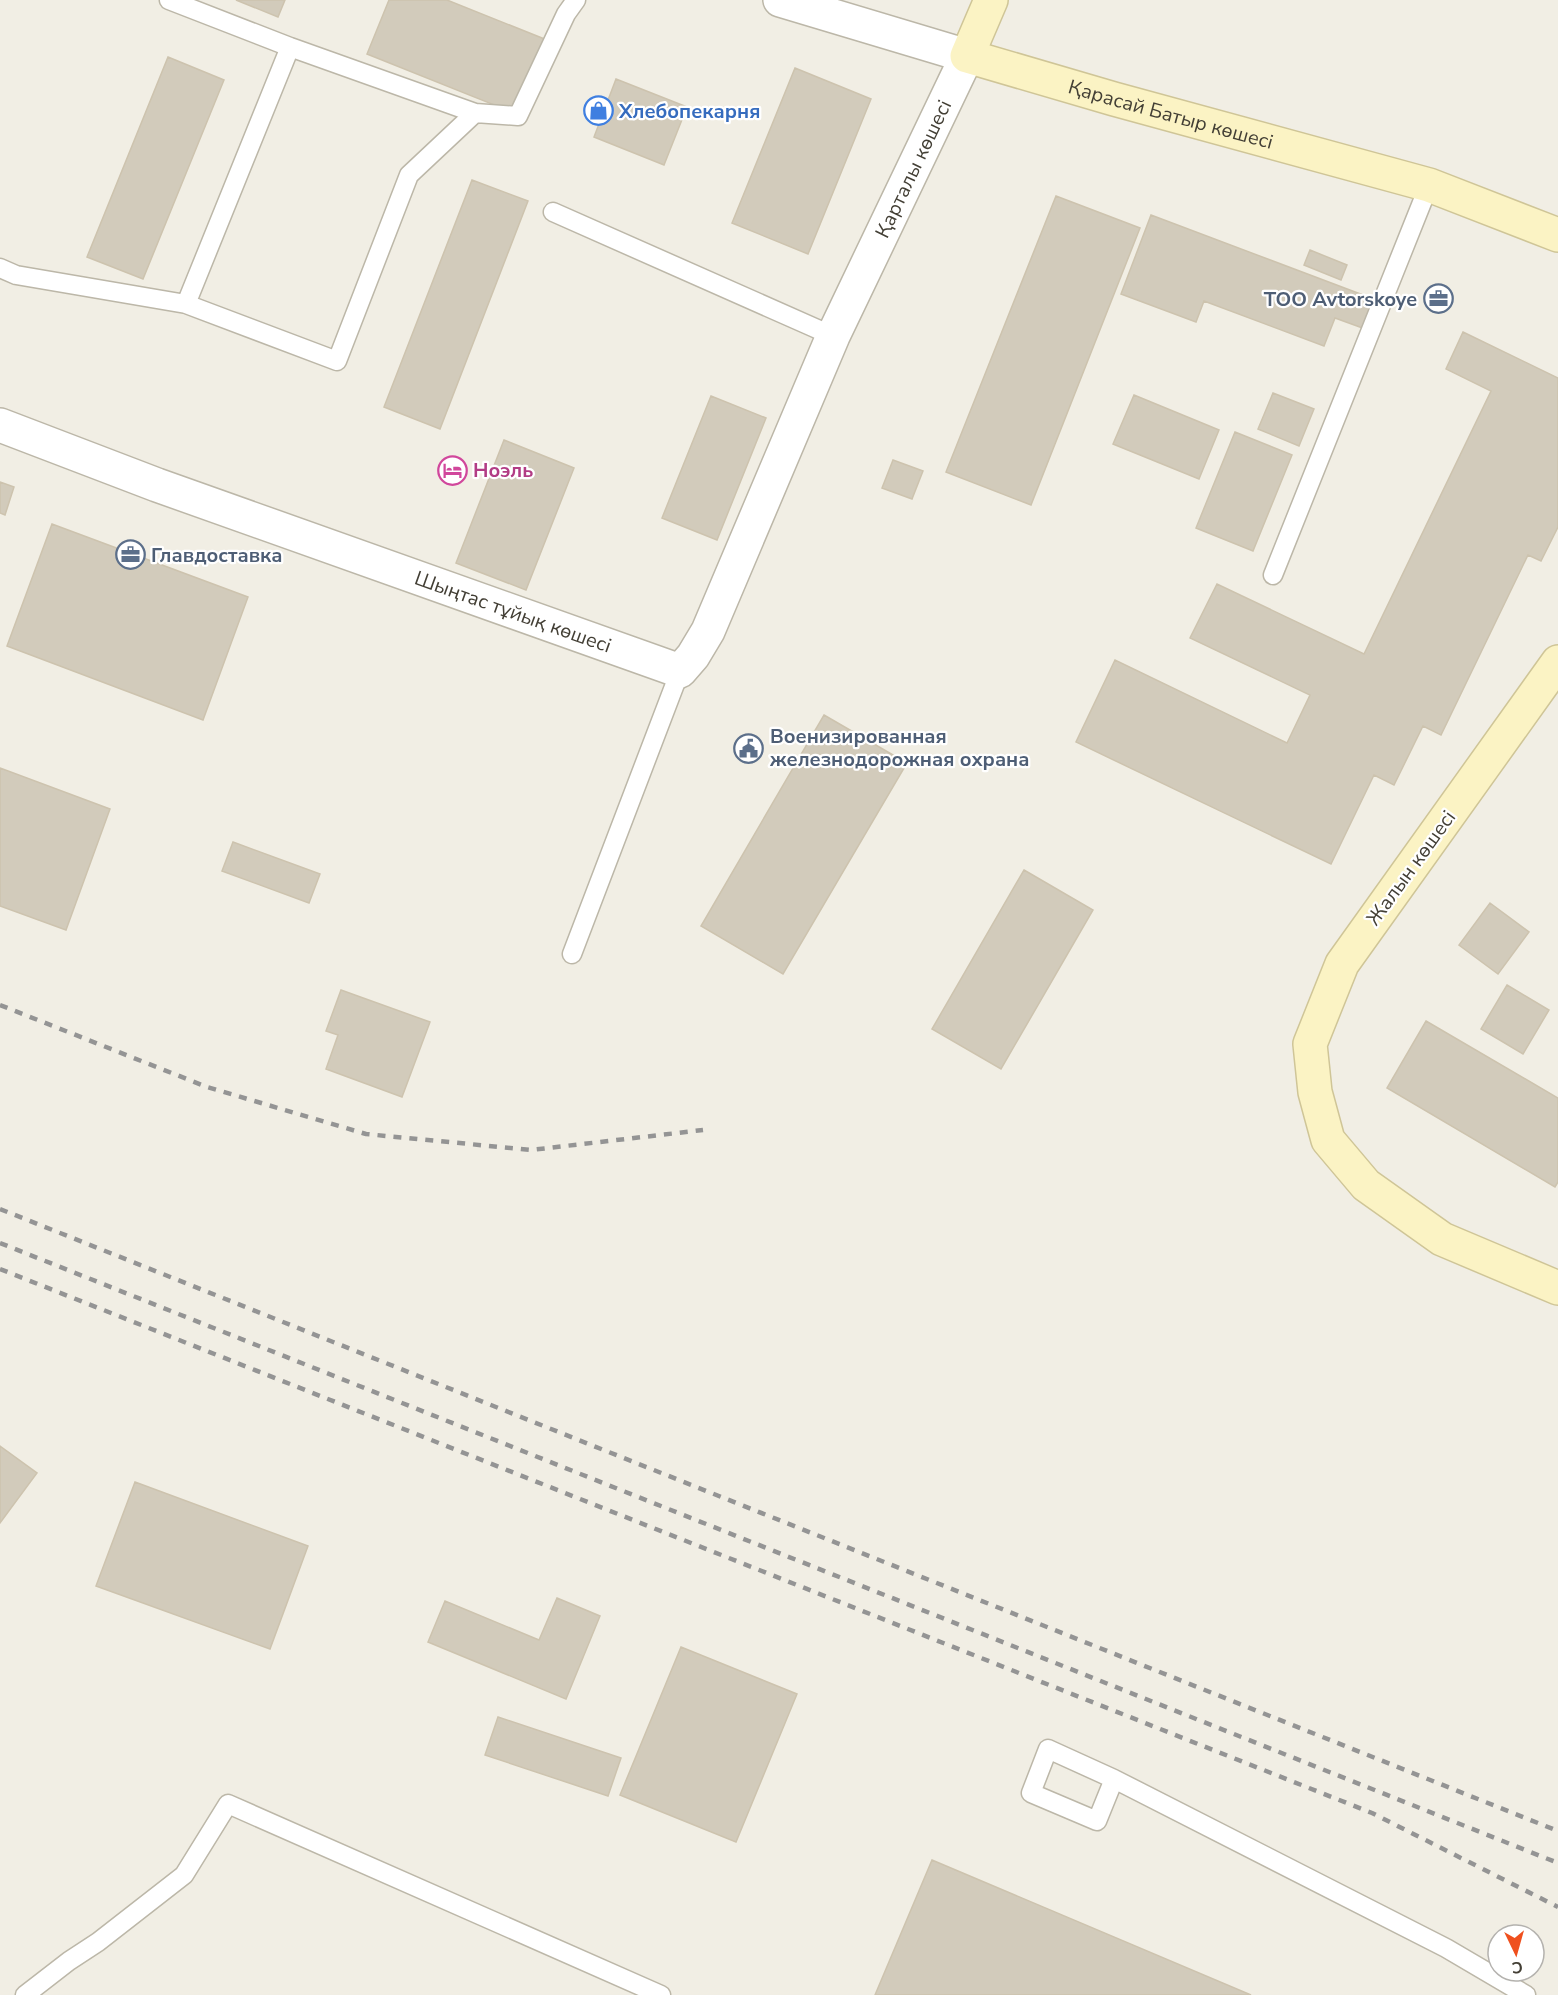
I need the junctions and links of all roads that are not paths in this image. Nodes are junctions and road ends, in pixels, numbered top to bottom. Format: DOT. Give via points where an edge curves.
graph roads {
  1 [pos="169,0"];
  2 [pos="576,0"];
  3 [pos="991,0"];
  4 [pos="788,1"];
  5 [pos="290,47"];
  6 [pos="967,56"];
  7 [pos="475,113"];
  8 [pos="1429,185"];
  9 [pos="553,212"];
  10 [pos="1558,235"];
  11 [pos="0,268"];
  12 [pos="186,304"];
  13 [pos="834,336"];
  14 [pos="0,425"];
  15 [pos="1273,574"];
  16 [pos="1558,662"];
  17 [pos="680,671"];
  18 [pos="572,954"];
  19 [pos="1558,1288"];
  20 [pos="1114,1779"];
  21 [pos="25,1995"];
  22 [pos="661,1995"];
  23 [pos="1526,1995"];
  1 -- 5 [label="lane"];
  2 -- 7 [label="lane" via="518,116"];
  3 -- 6 [label="main road, Қарталы көшесі"];
  4 -- 6 [label="street, Қарасай Батыр көшесі"];
  5 -- 7 [label="lane"];
  5 -- 12 [label="lane"];
  6 -- 8 [label="main road, Қарасай Батыр көшесі"];
  6 -- 13 [label="street, Қарталы көшесі"];
  7 -- 12 [label="lane" via="410,175 337,361"];
  8 -- 10 [label="main road, Қарасай Батыр көшесі"];
  8 -- 15 [label="lane"];
  9 -- 13 [label="lane"];
  11 -- 12 [label="lane" via="16,275"];
  13 -- 17 [label="street" via="708,631"];
  14 -- 17 [label="street, Шыңтас тұйық көшесі" via="157,485"];
  16 -- 19 [label="main road, Жалын көшесі" via="1342,964 1310,1044 1315,1092 1328,1140 1366,1185 1442,1239"];
  17 -- 18 [label="lane"];
  20 -- 20 [label="lane" via="1048,1749 1031,1793 1097,1821"];
  20 -- 23 [label="lane" via="1446,1948"];
  21 -- 22 [label="lane" via="184,1875 228,1804"];
}
